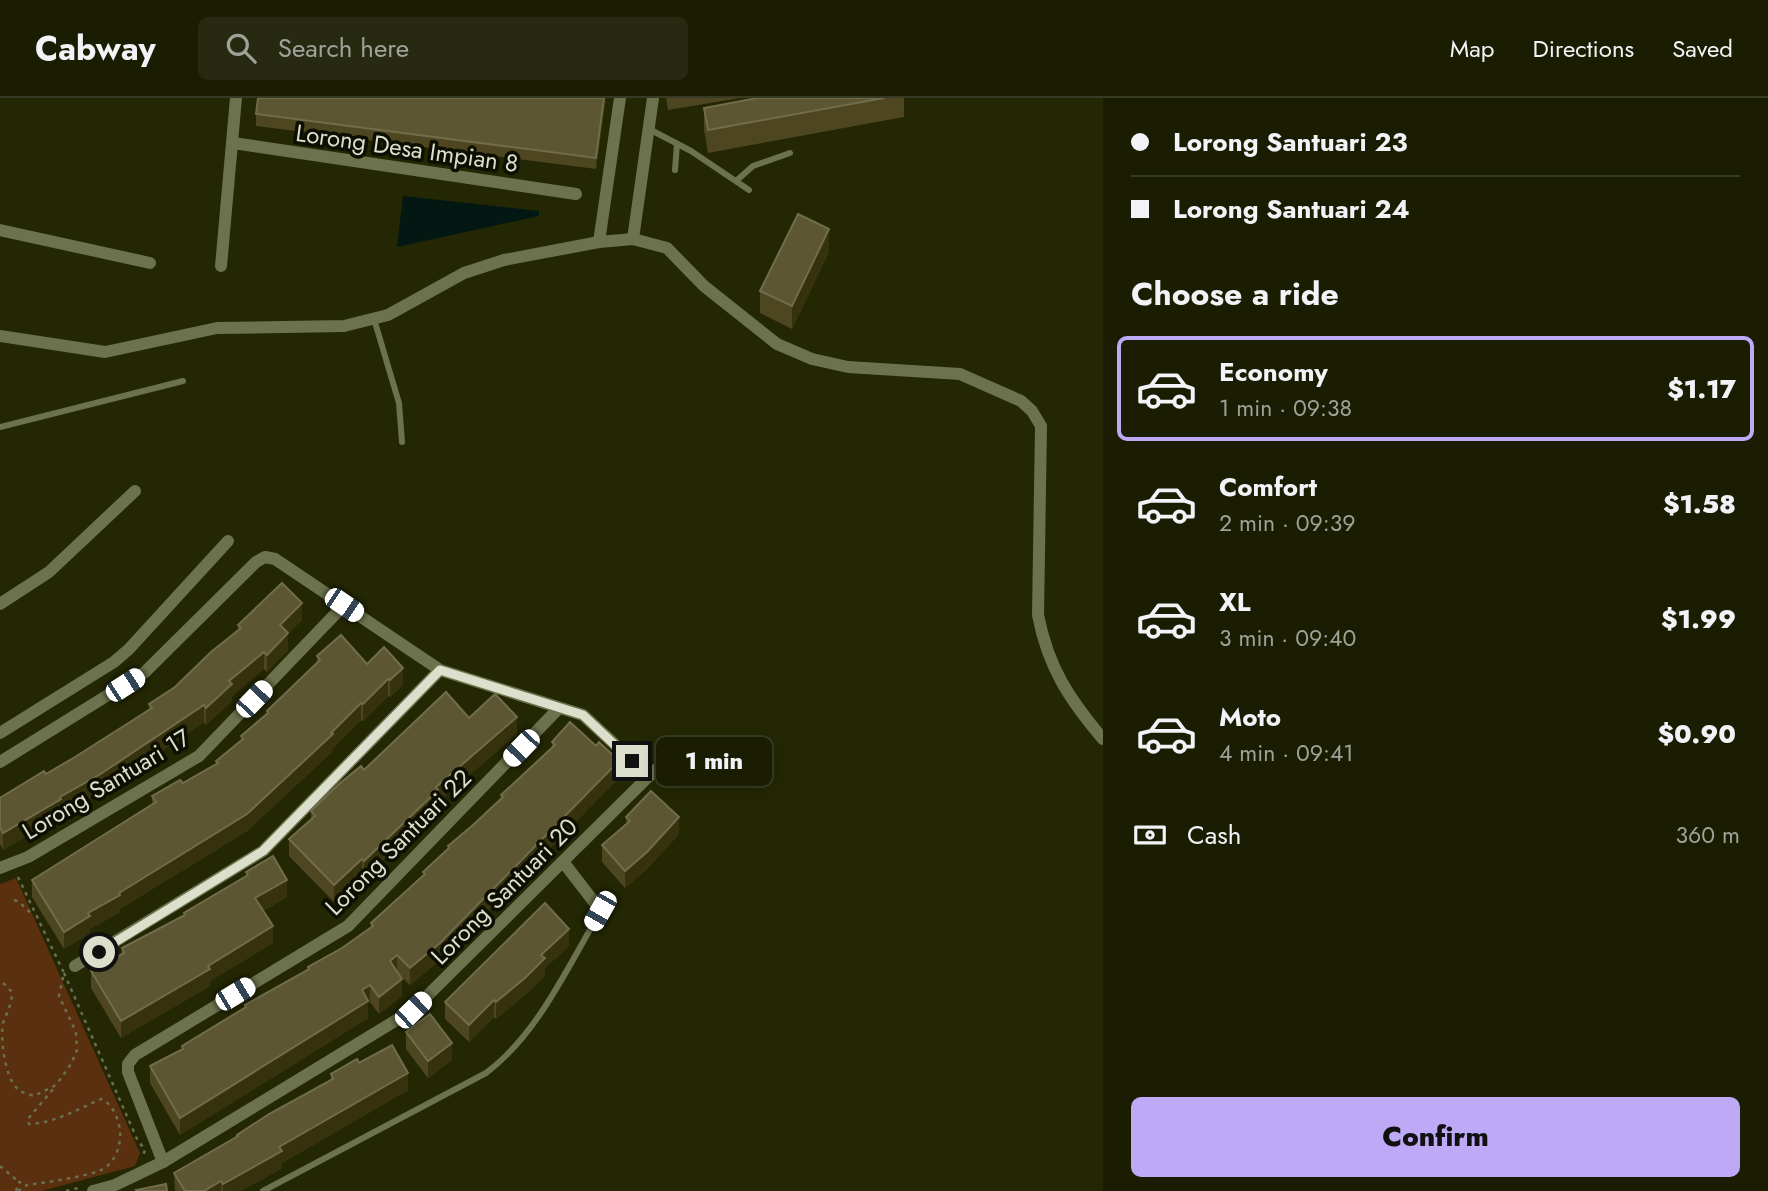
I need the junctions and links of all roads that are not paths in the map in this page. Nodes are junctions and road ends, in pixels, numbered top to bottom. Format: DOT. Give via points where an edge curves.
graph roads {
  1 [pos="236,98"];
  2 [pos="620,98"];
  3 [pos="653,98"];
  4 [pos="649,129"];
  5 [pos="233,143"];
  6 [pos="677,144"];
  7 [pos="790,153"];
  8 [pos="675,170"];
  9 [pos="736,181"];
  10 [pos="749,190"];
  11 [pos="576,194"];
  12 [pos="0,230"];
  13 [pos="633,239"];
  14 [pos="599,242"];
  15 [pos="150,263"];
  16 [pos="220,266"];
  17 [pos="374,319"];
  18 [pos="0,336"];
  19 [pos="183,381"];
  20 [pos="0,427"];
  21 [pos="402,442"];
  22 [pos="135,491"];
  23 [pos="228,541"];
  24 [pos="0,604"];
  25 [pos="344,605"];
  26 [pos="440,670"];
  27 [pos="559,708"];
  28 [pos="0,733"];
  29 [pos="1103,739"];
  30 [pos="677,751"];
  31 [pos="0,762"];
  32 [pos="649,776"];
  33 [pos="564,863"];
  34 [pos="0,868"];
  35 [pos="600,911"];
  36 [pos="69,970"];
  37 [pos="163,1162"];
  38 [pos="92,1187"];
  39 [pos="263,1191"];
  1 -- 5 [label="street"];
  2 -- 14 [label="street"];
  3 -- 4 [label="street"];
  4 -- 6 [label="lane"];
  4 -- 13 [label="street"];
  5 -- 11 [label="street, Lorong Desa Impian 8"];
  5 -- 16 [label="street"];
  6 -- 8 [label="lane"];
  6 -- 9 [label="lane"];
  7 -- 9 [label="lane" via="753,166"];
  9 -- 10 [label="lane"];
  12 -- 15 [label="street"];
  13 -- 14 [label="street"];
  13 -- 29 [label="street" via="667,248 704,286 777,344 848,367 960,374 1021,401 1032,411 1041,426 1041,630 1048,658 1065,689"];
  14 -- 17 [label="street" via="503,260 464,273"];
  17 -- 18 [label="street" via="344,326 217,328 105,352"];
  17 -- 21 [label="lane" via="399,403"];
  19 -- 20 [label="lane"];
  22 -- 24 [label="street" via="49,572"];
  23 -- 28 [label="street" via="114,662"];
  25 -- 26 [label="street"];
  25 -- 31 [label="street" via="275,559 256,562 145,672"];
  25 -- 34 [label="street, Lorong Santuari 17" via="199,756 28,857"];
  26 -- 27 [label="street"];
  26 -- 36 [label="street" via="263,851"];
  27 -- 32 [label="street" via="583,715"];
  27 -- 37 [label="street, Lorong Santuari 22" via="348,926 135,1055 128,1072"];
  30 -- 32 [label="street, Lorong Santuari 20"];
  32 -- 33 [label="street, Lorong Santuari 20"];
  33 -- 35 [label="street"];
  33 -- 37 [label="street, Lorong Santuari 20" via="413,1010"];
  35 -- 39 [label="lane" via="525,1037 504,1059 486,1073"];
  37 -- 38 [label="street, Lorong Santuari 20" via="115,1185"];
}
